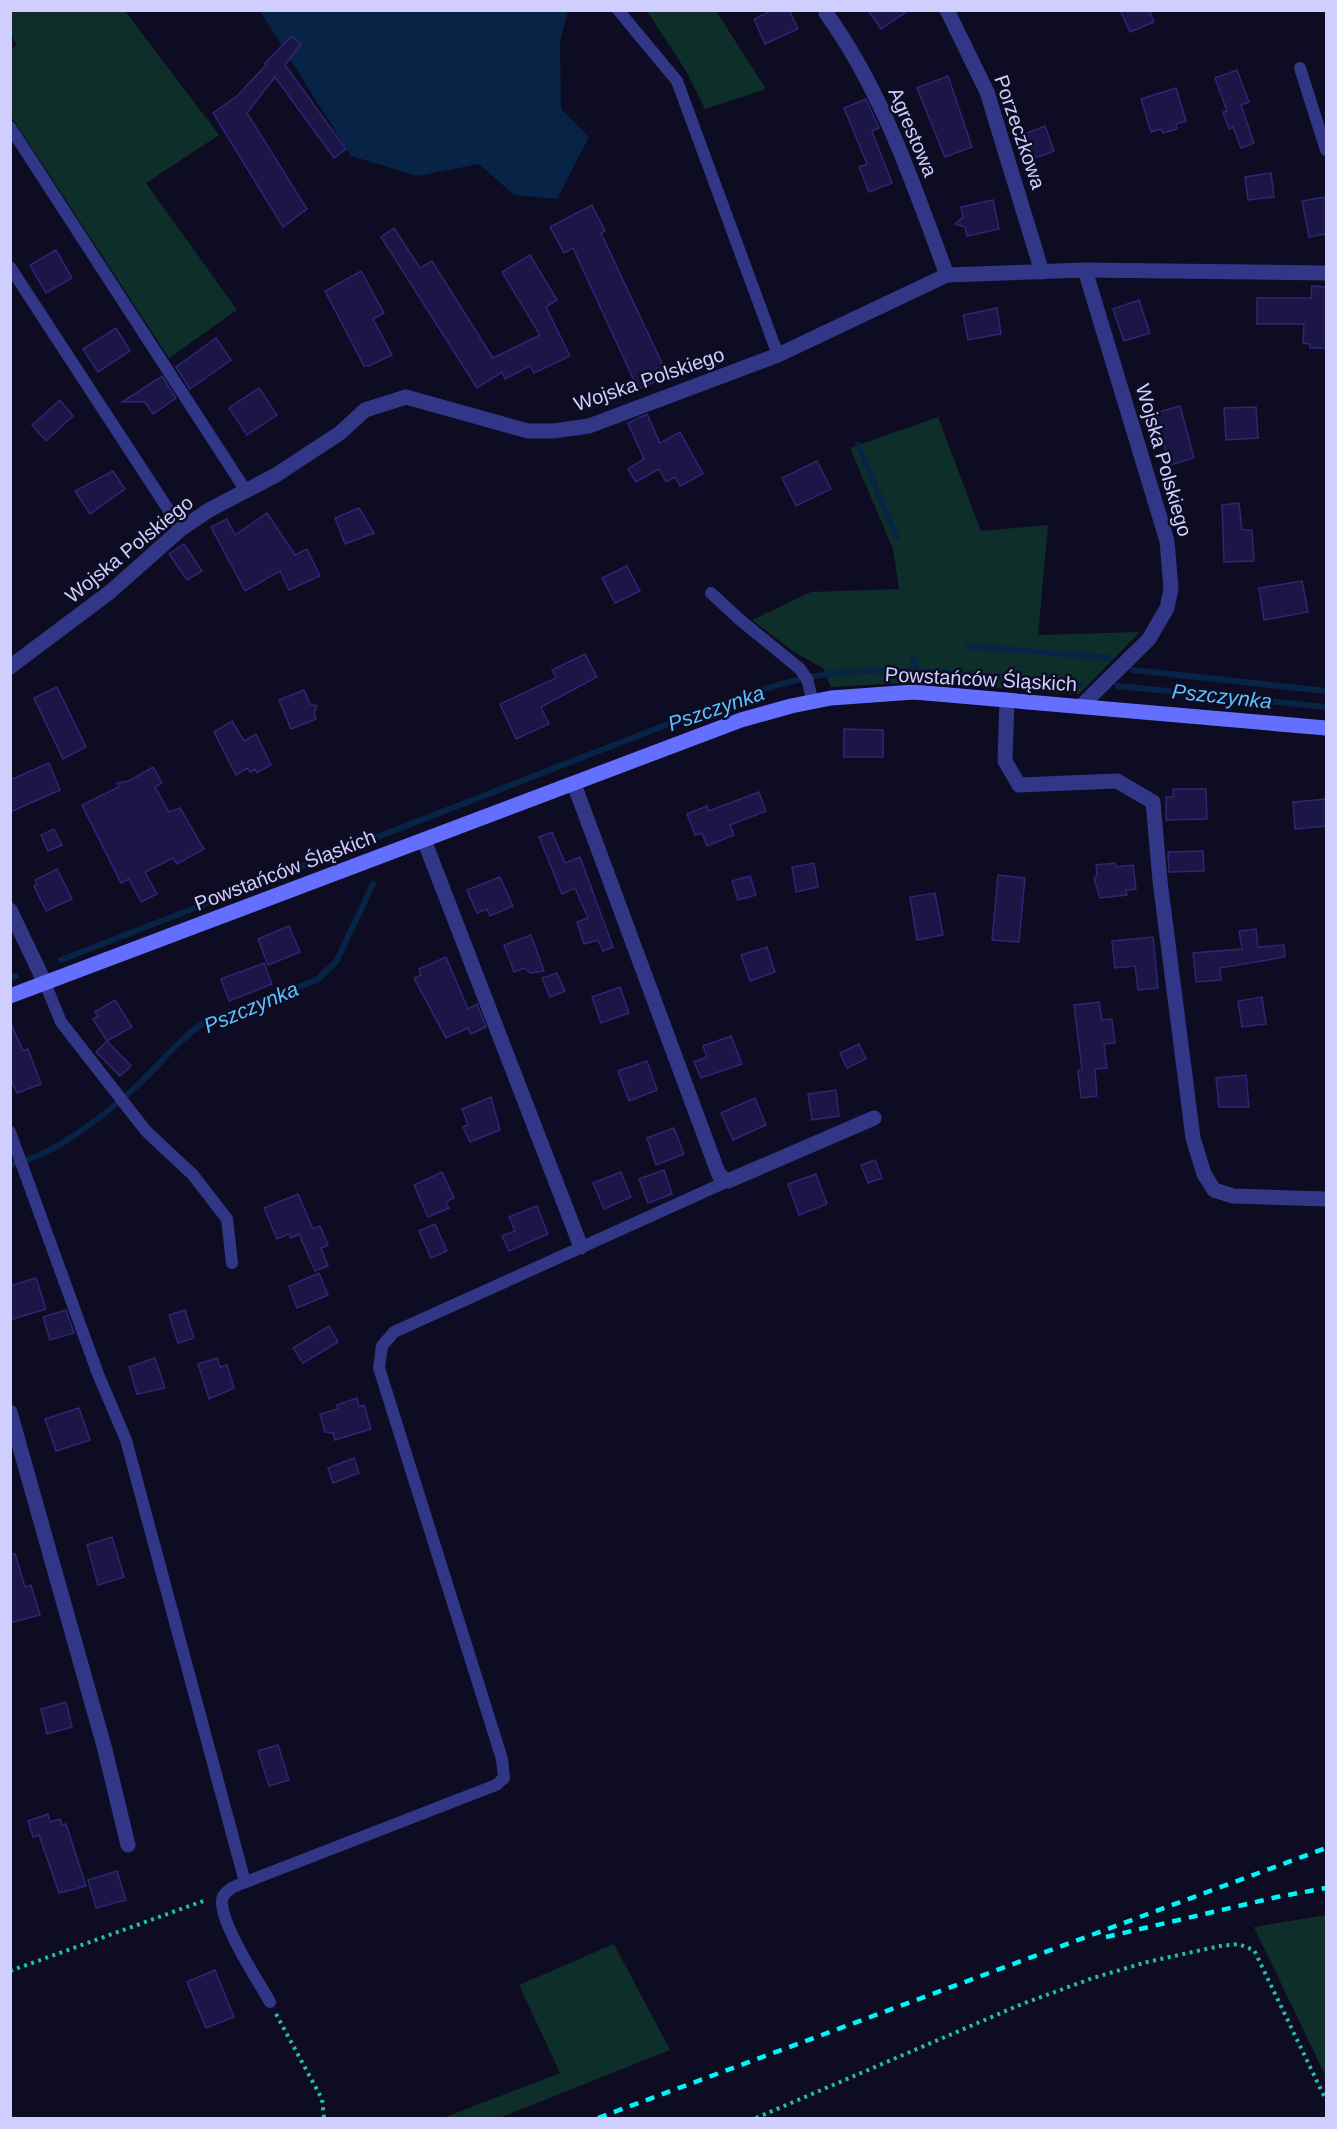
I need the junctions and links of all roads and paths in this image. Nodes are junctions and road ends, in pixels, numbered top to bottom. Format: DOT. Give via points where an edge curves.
graph roads {
  1 [pos="618,10"];
  2 [pos="947,10"];
  3 [pos="826,12"];
  4 [pos="1300,68"];
  5 [pos="10,127"];
  6 [pos="1326,150"];
  7 [pos="10,267"];
  8 [pos="1085,270"];
  9 [pos="1042,272"];
  10 [pos="1326,273"];
  11 [pos="947,275"];
  12 [pos="778,355"];
  13 [pos="246,491"];
  14 [pos="181,529"];
  15 [pos="711,593"];
  16 [pos="10,667"];
  17 [pos="1007,700"];
  18 [pos="813,702"];
  19 [pos="1082,705"];
  20 [pos="1326,728"];
  21 [pos="574,784"];
  22 [pos="424,840"];
  23 [pos="10,910"];
  24 [pos="45,983"];
  25 [pos="10,996"];
  26 [pos="874,1118"];
  27 [pos="10,1132"];
  28 [pos="728,1181"];
  29 [pos="1326,1198"];
  30 [pos="581,1247"];
  31 [pos="232,1263"];
  32 [pos="10,1412"];
  33 [pos="128,1845"];
  34 [pos="245,1882"];
  35 [pos="224,1894"];
  36 [pos="10,1971"];
  37 [pos="270,2002"];
  38 [pos="1326,2100"];
  39 [pos="324,2118"];
  40 [pos="756,2118"];
  1 -- 12 [label="lane" via="677,81"];
  2 -- 9 [label="street, Porzeczkowa" via="987,92"];
  3 -- 11 [label="street, Agrestowa" via="858,62 895,136"];
  4 -- 6 [label="lane"];
  5 -- 13 [label="lane"];
  7 -- 14 [label="lane"];
  8 -- 9 [label="street, Wojska Polskiego"];
  8 -- 10 [label="street, Wojska Polskiego"];
  8 -- 19 [label="street, Wojska Polskiego" via="1167,541 1171,589 1167,608 1149,639"];
  9 -- 11 [label="street, Wojska Polskiego"];
  11 -- 12 [label="street, Wojska Polskiego"];
  12 -- 13 [label="street, Wojska Polskiego" via="589,426 553,431 528,431 406,397 394,399 365,410 340,433"];
  13 -- 14 [label="street, Wojska Polskiego"];
  14 -- 16 [label="street, Wojska Polskiego" via="110,592"];
  15 -- 18 [label="lane" via="800,669"];
  17 -- 18 [label="street, Powstańców Śląskich" via="914,692"];
  17 -- 19 [label="street, Powstańców Śląskich"];
  17 -- 29 [label="street" via="1005,761 1019,785 1117,781 1153,802 1193,1138 1204,1174 1214,1190 1233,1196"];
  18 -- 21 [label="street, Powstańców Śląskich" via="741,720"];
  19 -- 20 [label="street, Powstańców Śląskich"];
  21 -- 22 [label="street, Powstańców Śląskich"];
  21 -- 28 [label="street" via="719,1175"];
  22 -- 24 [label="street, Powstańców Śląskich"];
  22 -- 30 [label="street"];
  23 -- 24 [label="street"];
  24 -- 25 [label="street, Powstańców Śląskich"];
  24 -- 31 [label="lane" via="61,1022 146,1131 193,1175 227,1219"];
  26 -- 28 [label="street"];
  27 -- 34 [label="lane" via="126,1440"];
  28 -- 30 [label="lane"];
  30 -- 34 [label="lane" via="394,1332 385,1340 379,1357 379,1368 502,1759 504,1778 496,1785"];
  32 -- 33 [label="street"];
  34 -- 35 [label="lane"];
  35 -- 36 [label="path"];
  35 -- 37 [label="lane" via="221,1900 226,1922"];
  37 -- 39 [label="path" via="322,2099"];
  38 -- 40 [label="path" via="1254,1950 1238,1944 1147,1962 1032,2000"];
}
